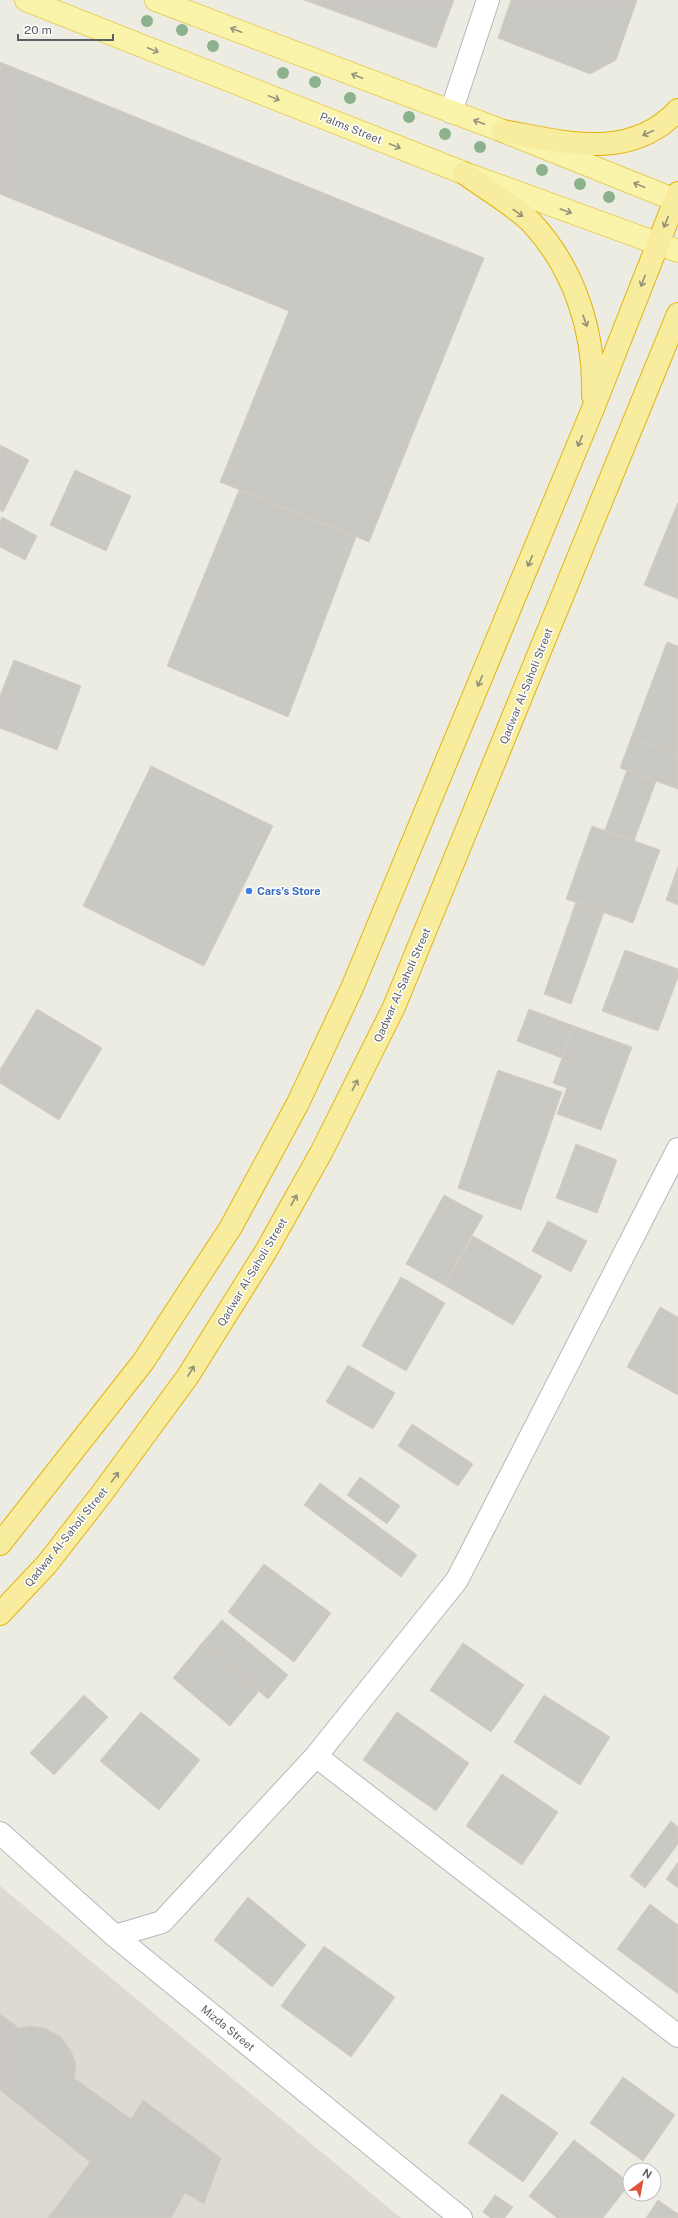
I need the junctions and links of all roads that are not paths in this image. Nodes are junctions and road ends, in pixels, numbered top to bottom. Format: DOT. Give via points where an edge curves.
graph roads {
  1 [pos="26,0"];
  2 [pos="156,0"];
  3 [pos="488,0"];
  4 [pos="678,110"];
  5 [pos="451,112"];
  6 [pos="503,131"];
  7 [pos="464,173"];
  8 [pos="677,198"];
  9 [pos="657,245"];
  10 [pos="678,251"];
  11 [pos="678,314"];
  12 [pos="592,411"];
  13 [pos="676,1159"];
  14 [pos="0,1544"];
  15 [pos="0,1614"];
  16 [pos="316,1756"];
  17 [pos="0,1833"];
  18 [pos="115,1936"];
  19 [pos="678,2036"];
  20 [pos="461,2218"];
  1 -- 7 [label="main road, Palms Street, one-way"];
  5 -- 2 [label="main road, one-way"];
  3 -- 5 [label="street"];
  4 -- 6 [label="highway, one-way" via="651,133 609,145 558,141"];
  6 -- 5 [label="main road, one-way"];
  8 -- 6 [label="main road, one-way"];
  7 -- 9 [label="main road, Palms Street, one-way"];
  7 -- 12 [label="highway, one-way" via="530,222 556,254 575,290 588,329 594,370"];
  8 -- 9 [label="highway, one-way"];
  9 -- 10 [label="main road, Palms Street"];
  9 -- 12 [label="highway, one-way"];
  15 -- 11 [label="highway, Qadwar Al-Saholi Street, one-way" via="47,1564 188,1376 266,1251 322,1152 394,1007"];
  12 -- 14 [label="highway, one-way" via="352,988 298,1102 231,1227 143,1362"];
  13 -- 16 [label="street" via="457,1580"];
  16 -- 18 [label="street" via="162,1922"];
  16 -- 19 [label="street"];
  17 -- 18 [label="street, Mizda Street"];
  18 -- 20 [label="street, Mizda Street"];
}
